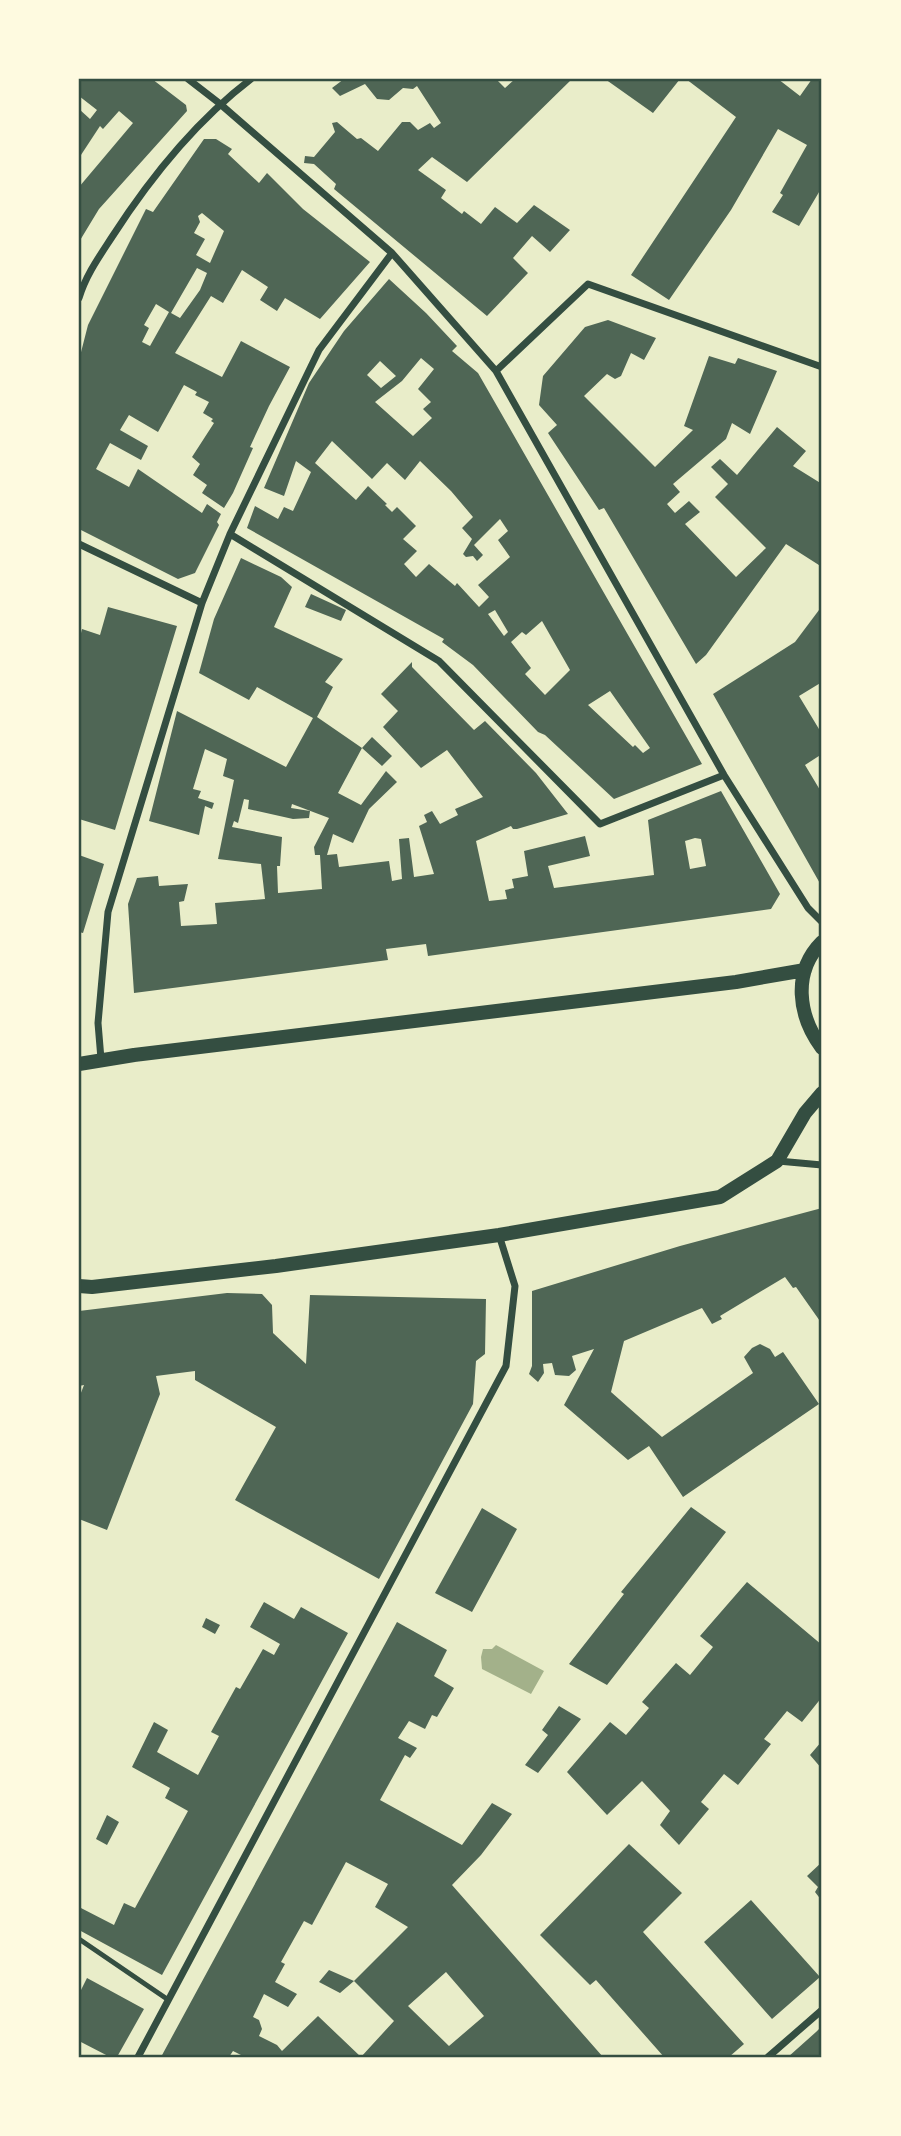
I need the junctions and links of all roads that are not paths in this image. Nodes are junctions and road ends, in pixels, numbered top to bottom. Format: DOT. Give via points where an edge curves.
graph roads {
  1 [pos="188,79"];
  2 [pos="251,79"];
  3 [pos="219,103"];
  4 [pos="392,253"];
  5 [pos="79,298"];
  6 [pos="822,368"];
  7 [pos="496,371"];
  8 [pos="230,534"];
  9 [pos="79,544"];
  10 [pos="202,603"];
  11 [pos="724,775"];
  12 [pos="822,922"];
  13 [pos="822,942"];
  14 [pos="804,970"];
  15 [pos="822,1048"];
  16 [pos="101,1059"];
  17 [pos="79,1063"];
  18 [pos="822,1093"];
  19 [pos="777,1161"];
  20 [pos="822,1165"];
  21 [pos="499,1236"];
  22 [pos="79,1286"];
  23 [pos="79,1939"];
  24 [pos="167,1999"];
  25 [pos="822,2010"];
  26 [pos="138,2057"];
  27 [pos="768,2057"];
  1 -- 3 [label="street"];
  2 -- 3 [label="street"];
  3 -- 4 [label="street"];
  3 -- 5 [label="street" via="141,193 85,278"];
  4 -- 7 [label="street"];
  4 -- 8 [label="street" via="319,350"];
  6 -- 7 [label="street" via="588,284"];
  7 -- 11 [label="street"];
  8 -- 10 [label="street"];
  8 -- 11 [label="street" via="439,661 600,824"];
  9 -- 10 [label="street"];
  10 -- 16 [label="street" via="108,912 98,1023"];
  11 -- 12 [label="street" via="808,908"];
  13 -- 14 [label="main road"];
  14 -- 15 [label="main road" via="803,1013"];
  14 -- 16 [label="main road"];
  16 -- 17 [label="main road"];
  18 -- 19 [label="main road" via="805,1112"];
  19 -- 20 [label="street"];
  19 -- 21 [label="main road" via="720,1197"];
  21 -- 22 [label="main road"];
  21 -- 24 [label="street" via="515,1286 506,1366"];
  23 -- 24 [label="lane"];
  24 -- 26 [label="street"];
  25 -- 27 [label="street"];
}
